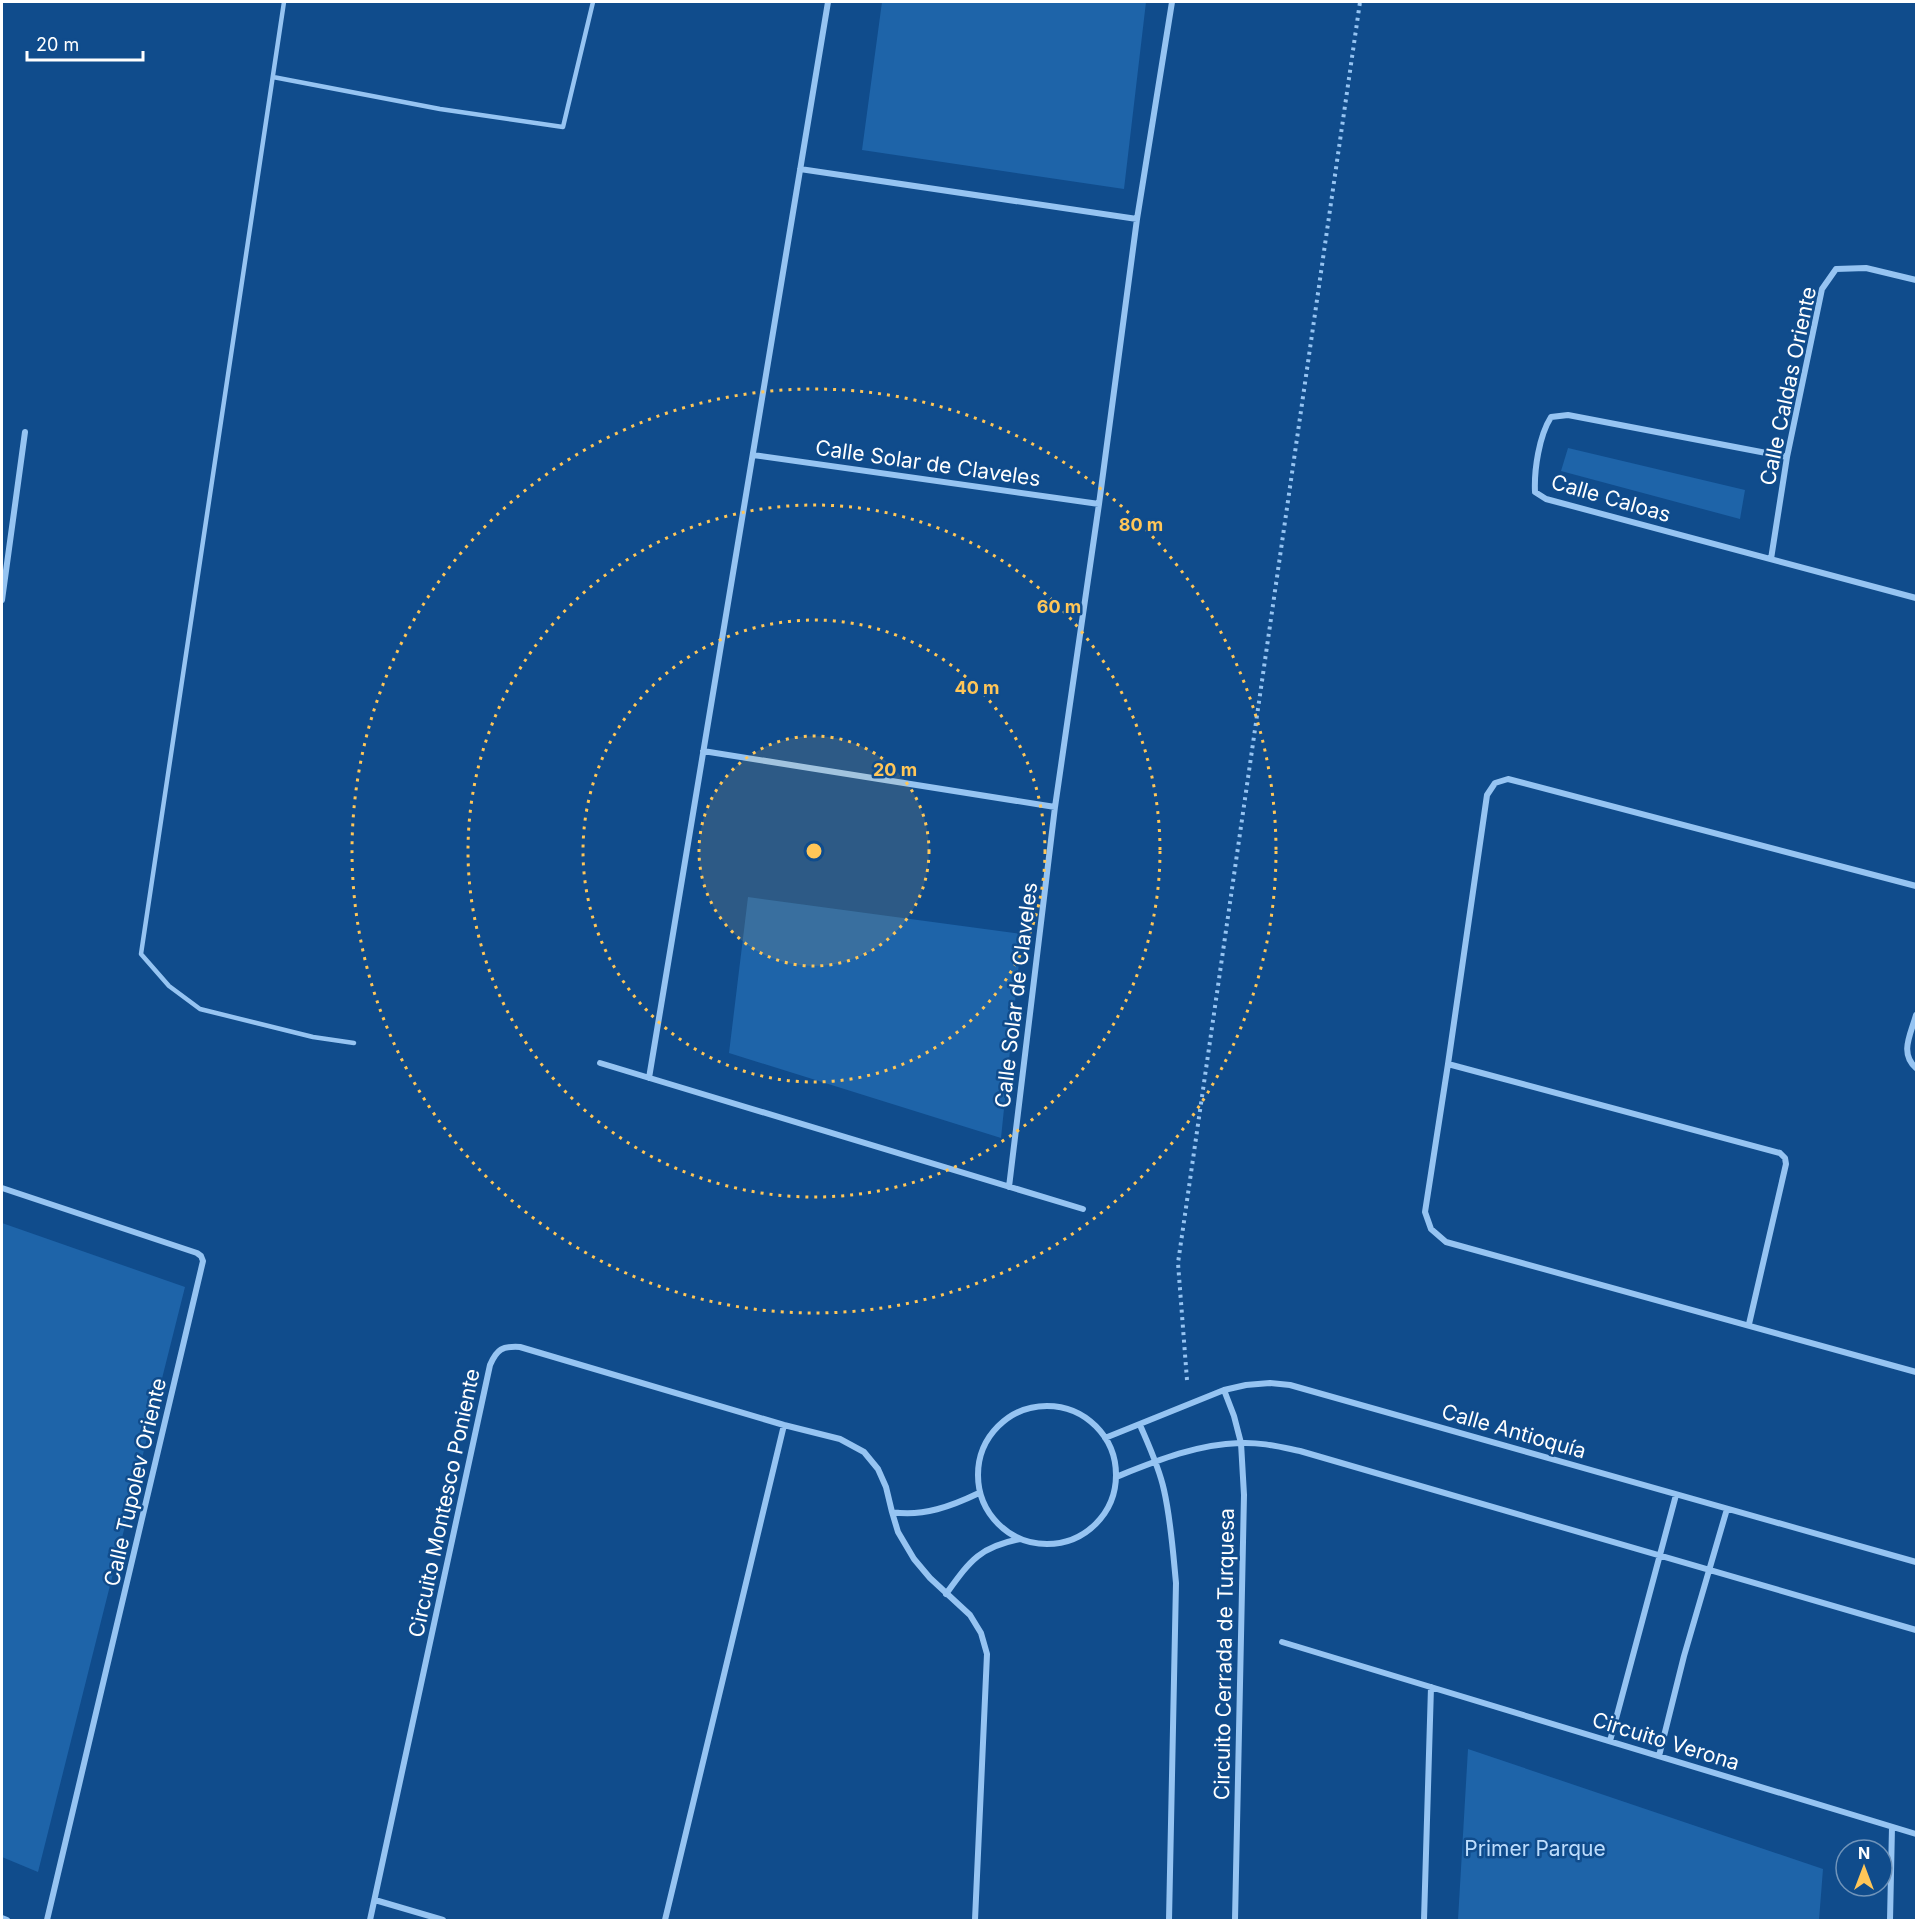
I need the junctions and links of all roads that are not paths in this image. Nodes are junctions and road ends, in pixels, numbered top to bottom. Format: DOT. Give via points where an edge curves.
graph roads {
  1 [pos="284,2"];
  2 [pos="593,2"];
  3 [pos="828,2"];
  4 [pos="1172,2"];
  5 [pos="273,77"];
  6 [pos="800,169"];
  7 [pos="1137,219"];
  8 [pos="1917,280"];
  9 [pos="25,432"];
  10 [pos="753,455"];
  11 [pos="1787,457"];
  12 [pos="1099,504"];
  13 [pos="1771,559"];
  14 [pos="3,572"];
  15 [pos="1917,598"];
  16 [pos="2,600"];
  17 [pos="703,751"];
  18 [pos="1055,807"];
  19 [pos="1917,886"];
  20 [pos="1917,1015"];
  21 [pos="354,1043"];
  22 [pos="600,1063"];
  23 [pos="1448,1064"];
  24 [pos="1917,1068"];
  25 [pos="649,1078"];
  26 [pos="1009,1187"];
  27 [pos="2,1188"];
  28 [pos="1083,1209"];
  29 [pos="1749,1324"];
  30 [pos="1917,1372"];
  31 [pos="1224,1390"];
  32 [pos="784,1425"];
  33 [pos="1140,1425"];
  34 [pos="1105,1438"];
  35 [pos="1241,1443"];
  36 [pos="1156,1461"];
  37 [pos="1116,1477"];
  38 [pos="979,1493"];
  39 [pos="1676,1495"];
  40 [pos="1727,1509"];
  41 [pos="892,1512"];
  42 [pos="1020,1539"];
  43 [pos="1659,1556"];
  44 [pos="1917,1562"];
  45 [pos="1708,1571"];
  46 [pos="946,1594"];
  47 [pos="1917,1630"];
  48 [pos="1282,1642"];
  49 [pos="1431,1687"];
  50 [pos="1610,1741"];
  51 [pos="1659,1756"];
  52 [pos="1892,1827"];
  53 [pos="1917,1834"];
  54 [pos="375,1900"];
  55 [pos="2,1918"];
  56 [pos="8,1920"];
  57 [pos="47,1920"];
  58 [pos="370,1920"];
  59 [pos="442,1920"];
  60 [pos="665,1920"];
  61 [pos="975,1920"];
  62 [pos="1169,1920"];
  63 [pos="1235,1920"];
  64 [pos="1424,1920"];
  65 [pos="1890,1920"];
  1 -- 5 [label="lane"];
  2 -- 5 [label="lane" via="563,127 440,109"];
  3 -- 6 [label="street"];
  4 -- 7 [label="street, Calle Solar de Claveles"];
  5 -- 21 [label="lane" via="141,954 169,986 200,1009"];
  6 -- 7 [label="street"];
  6 -- 10 [label="street"];
  7 -- 12 [label="street, Calle Solar de Claveles"];
  8 -- 11 [label="street, Calle Caldas Oriente" via="1866,267 1836,269 1822,289"];
  9 -- 14 [label="street"];
  10 -- 12 [label="street, Calle Solar de Claveles"];
  10 -- 17 [label="street"];
  11 -- 13 [label="street, Calle Caldas Oriente"];
  11 -- 13 [label="street, Calle Caloas" via="1568,415 1551,417 1544,429 1535,481 1535,492 1546,499"];
  12 -- 18 [label="street, Calle Solar de Claveles"];
  13 -- 15 [label="street, Calle Caloas"];
  14 -- 16 [label="street"];
  17 -- 18 [label="street"];
  17 -- 25 [label="street"];
  18 -- 26 [label="street, Calle Solar de Claveles"];
  19 -- 23 [label="street" via="1508,779 1495,783 1486,795"];
  20 -- 24 [label="street" via="1906,1051"];
  22 -- 25 [label="street"];
  23 -- 29 [label="street" via="1425,1212 1431,1229 1446,1242"];
  23 -- 29 [label="street" via="1780,1153 1786,1164"];
  25 -- 26 [label="street"];
  26 -- 28 [label="street"];
  27 -- 57 [label="street, Calle Tupolev Oriente" via="196,1253 203,1261"];
  29 -- 30 [label="street"];
  31 -- 33 [label="street, Calle Antioquía"];
  31 -- 35 [label="street, Circuito Cerrada de Turquesa"];
  31 -- 39 [label="street, Calle Antioquía" via="1270,1383 1290,1385"];
  32 -- 41 [label="street, Circuito Montesco Poniente" via="840,1439 864,1452 879,1469"];
  32 -- 54 [label="street, Circuito Montesco Poniente" via="520,1347 502,1348 494,1355"];
  32 -- 60 [label="street"];
  33 -- 34 [label="street, Calle Antioquía"];
  33 -- 36 [label="street"];
  34 -- 37 [label="street" via="1114,1457"];
  34 -- 38 [label="street" via="1089,1420 1067,1409 1043,1406 1019,1411 998,1425 984,1445 977,1468"];
  35 -- 36 [label="street" via="1192,1450"];
  35 -- 43 [label="street" via="1300,1451"];
  35 -- 63 [label="street, Circuito Cerrada de Turquesa" via="1244,1578"];
  36 -- 37 [label="street"];
  36 -- 62 [label="street" via="1172,1531 1176,1583"];
  37 -- 42 [label="street" via="1105,1513 1076,1538 1058,1544"];
  38 -- 41 [label="street" via="927,1512"];
  38 -- 42 [label="street" via="994,1521"];
  39 -- 40 [label="street, Calle Antioquía"];
  39 -- 43 [label="street"];
  40 -- 44 [label="street, Calle Antioquía"];
  40 -- 45 [label="street"];
  41 -- 46 [label="street, Circuito Montesco Poniente" via="898,1532 914,1559"];
  42 -- 46 [label="street" via="981,1552"];
  43 -- 45 [label="street"];
  43 -- 50 [label="street"];
  45 -- 47 [label="street"];
  45 -- 51 [label="street"];
  46 -- 61 [label="street, Circuito Montesco Poniente" via="970,1615 987,1654"];
  48 -- 49 [label="street, Circuito Verona"];
  49 -- 50 [label="street, Circuito Verona"];
  49 -- 64 [label="street"];
  50 -- 51 [label="street, Circuito Verona"];
  51 -- 52 [label="street, Circuito Verona"];
  52 -- 53 [label="street, Circuito Verona"];
  52 -- 65 [label="street"];
  54 -- 58 [label="street, Circuito Montesco Poniente"];
  54 -- 59 [label="street"];
  55 -- 56 [label="street"];
}
